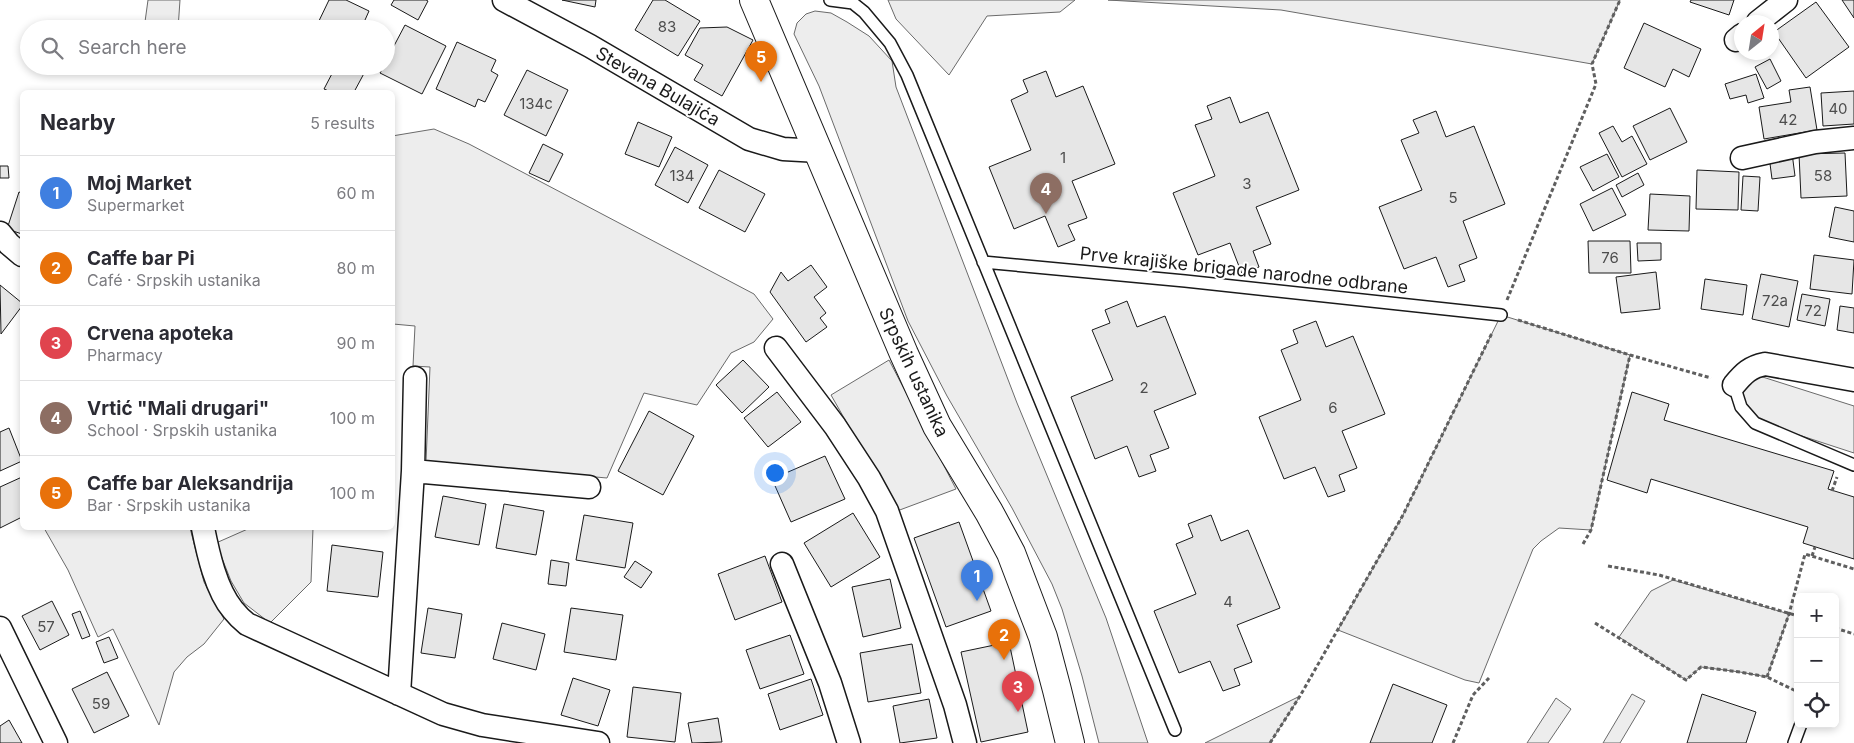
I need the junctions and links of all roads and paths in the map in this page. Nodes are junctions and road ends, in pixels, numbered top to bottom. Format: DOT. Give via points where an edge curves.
graph roads {
  1 [pos="504,0"];
  2 [pos="754,0"];
  3 [pos="830,0"];
  4 [pos="1620,0"];
  5 [pos="1786,0"];
  6 [pos="851,2"];
  7 [pos="1767,15"];
  8 [pos="1854,138"];
  9 [pos="819,151"];
  10 [pos="1742,158"];
  11 [pos="0,233"];
  12 [pos="20,252"];
  13 [pos="983,262"];
  14 [pos="1501,315"];
  15 [pos="776,348"];
  16 [pos="1630,355"];
  17 [pos="415,378"];
  18 [pos="1854,380"];
  19 [pos="1734,384"];
  20 [pos="1854,465"];
  21 [pos="413,471"];
  22 [pos="588,487"];
  23 [pos="204,530"];
  24 [pos="1583,544"];
  25 [pos="1815,547"];
  26 [pos="1812,556"];
  27 [pos="782,564"];
  28 [pos="1608,566"];
  29 [pos="1854,569"];
  30 [pos="1789,614"];
  31 [pos="1794,615"];
  32 [pos="1596,623"];
  33 [pos="0,628"];
  34 [pos="1839,629"];
  35 [pos="1854,634"];
  36 [pos="1768,677"];
  37 [pos="1489,678"];
  38 [pos="1794,690"];
  39 [pos="400,694"];
  40 [pos="1800,728"];
  41 [pos="1175,730"];
  42 [pos="481,734"];
  43 [pos="56,743"];
  44 [pos="598,743"];
  45 [pos="850,743"];
  46 [pos="965,743"];
  47 [pos="1070,743"];
  48 [pos="1270,743"];
  49 [pos="1453,743"];
  50 [pos="1794,743"];
  1 -- 9 [label="street, Stevana Bulajića" via="749,139 783,150"];
  2 -- 9 [label="street, Srpskih ustanika"];
  3 -- 6 [label="lane"];
  4 -- 14 [label="path" via="1592,64 1596,84"];
  5 -- 7 [label="street"];
  6 -- 13 [label="lane" via="864,12 890,43 908,75"];
  8 -- 10 [label="street" via="1815,142"];
  9 -- 47 [label="street, Srpskih ustanika" via="937,426 1011,553 1043,637"];
  11 -- 12 [label="street"];
  13 -- 14 [label="lane, Prve krajiške brigade narodne odbrane"];
  13 -- 41 [label="lane"];
  14 -- 16 [label="path"];
  14 -- 48 [label="path" via="1403,514"];
  15 -- 46 [label="street" via="835,426 888,511"];
  16 -- 19 [label="path"];
  16 -- 24 [label="path" via="1590,530"];
  17 -- 21 [label="street"];
  18 -- 19 [label="street" via="1765,364 1745,371"];
  19 -- 20 [label="lane" via="1741,407 1755,423"];
  21 -- 22 [label="street"];
  21 -- 39 [label="street"];
  23 -- 39 [label="street" via="222,592 232,610 247,624"];
  25 -- 26 [label="path"];
  26 -- 29 [label="path"];
  26 -- 30 [label="path" via="1805,554"];
  27 -- 45 [label="street" via="830,683"];
  28 -- 30 [label="path" via="1659,575"];
  30 -- 31 [label="path"];
  30 -- 36 [label="path"];
  32 -- 36 [label="path" via="1686,680 1701,667"];
  33 -- 43 [label="street"];
  34 -- 35 [label="path"];
  36 -- 38 [label="path"];
  37 -- 49 [label="path" via="1472,694"];
  39 -- 42 [label="street"];
  40 -- 50 [label="lane"];
  42 -- 44 [label="street"];
}
